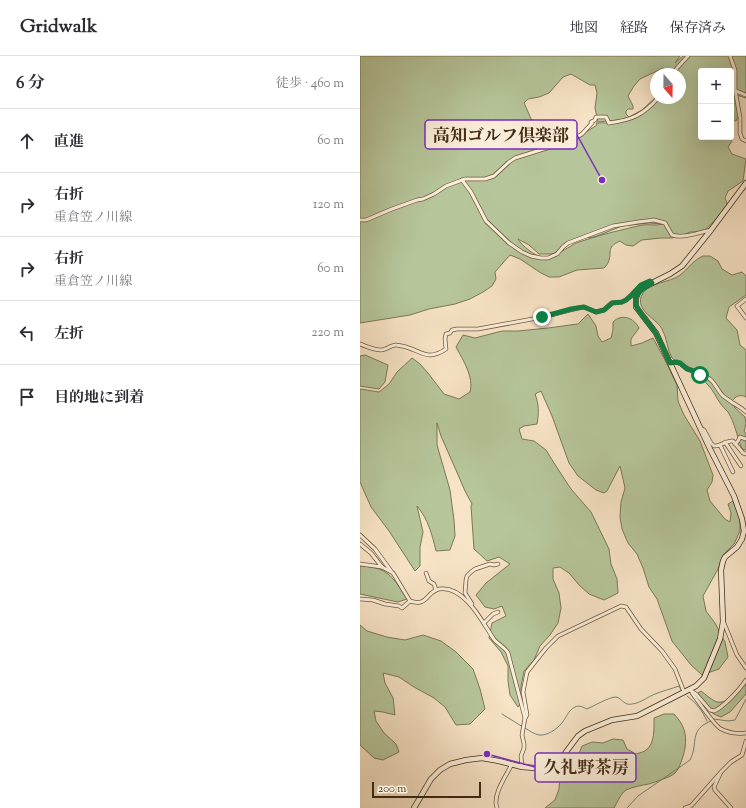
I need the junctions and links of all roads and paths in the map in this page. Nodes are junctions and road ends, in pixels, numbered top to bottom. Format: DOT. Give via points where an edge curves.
graph roads {
  1 [pos="688,56"];
  2 [pos="730,56"];
  3 [pos="677,68"];
  4 [pos="736,91"];
  5 [pos="746,95"];
  6 [pos="653,104"];
  7 [pos="746,141"];
  8 [pos="462,180"];
  9 [pos="746,183"];
  10 [pos="360,220"];
  11 [pos="711,230"];
  12 [pos="652,283"];
  13 [pos="746,299"];
  14 [pos="746,318"];
  15 [pos="360,344"];
  16 [pos="670,363"];
  17 [pos="746,412"];
  18 [pos="701,429"];
  19 [pos="746,439"];
  20 [pos="725,442"];
  21 [pos="736,444"];
  22 [pos="720,445"];
  23 [pos="746,454"];
  24 [pos="741,466"];
  25 [pos="733,472"];
  26 [pos="745,527"];
  27 [pos="360,535"];
  28 [pos="360,544"];
  29 [pos="360,564"];
  30 [pos="498,564"];
  31 [pos="382,567"];
  32 [pos="393,573"];
  33 [pos="426,573"];
  34 [pos="436,590"];
  35 [pos="360,599"];
  36 [pos="410,601"];
  37 [pos="473,607"];
  38 [pos="498,612"];
  39 [pos="723,622"];
  40 [pos="484,623"];
  41 [pos="746,668"];
  42 [pos="746,680"];
  43 [pos="690,690"];
  44 [pos="684,692"];
  45 [pos="525,718"];
  46 [pos="746,734"];
  47 [pos="746,741"];
  48 [pos="512,764"];
  49 [pos="522,767"];
  50 [pos="722,771"];
  51 [pos="414,808"];
  52 [pos="497,808"];
  53 [pos="685,808"];
  54 [pos="731,808"];
  1 -- 3 [label="street"];
  2 -- 4 [label="street" via="735,70"];
  4 -- 5 [label="street"];
  4 -- 7 [label="street" via="740,133"];
  6 -- 8 [label="street" via="625,121 609,123 606,117 596,117 577,137 515,158 494,176"];
  8 -- 10 [label="street" via="429,196"];
  8 -- 11 [label="street" via="486,221 509,243 522,252 536,257 548,258 557,254 568,243 613,226 654,220 665,223 672,235 676,236"];
  9 -- 11 [label="main road"];
  11 -- 12 [label="main road" via="682,266"];
  12 -- 15 [label="street" via="650,281 641,285 626,300 612,303 604,310 596,312 584,307 478,329 452,330 446,334 446,350 441,353 429,355 396,345 382,350"];
  12 -- 16 [label="main road" via="639,290 636,305 656,333"];
  13 -- 14 [label="street" via="737,306"];
  16 -- 17 [label="street" via="680,363 710,379 723,396"];
  16 -- 18 [label="main road"];
  18 -- 22 [label="street" via="711,444 716,447"];
  18 -- 26 [label="main road" via="734,496"];
  19 -- 21 [label="street" via="740,437"];
  20 -- 21 [label="street" via="733,441"];
  20 -- 22 [label="street"];
  20 -- 24 [label="street"];
  21 -- 23 [label="street"];
  22 -- 25 [label="street"];
  26 -- 39 [label="main road" via="740,543 725,557 722,564"];
  27 -- 32 [label="street" via="375,549"];
  28 -- 31 [label="street"];
  29 -- 31 [label="street"];
  30 -- 37 [label="street" via="475,569 467,576 465,592"];
  31 -- 32 [label="street"];
  32 -- 36 [label="street"];
  33 -- 34 [label="street"];
  34 -- 36 [label="street" via="422,602"];
  34 -- 37 [label="street" via="451,590"];
  35 -- 36 [label="street" via="371,599 402,608"];
  37 -- 40 [label="street"];
  38 -- 40 [label="street"];
  39 -- 41 [label="street" via="737,655"];
  39 -- 43 [label="main road" via="720,639 704,678"];
  40 -- 45 [label="street" via="494,640 508,654"];
  42 -- 43 [label="street" via="714,711"];
  43 -- 44 [label="main road"];
  43 -- 46 [label="street" via="721,729"];
  44 -- 45 [label="street" via="675,669 662,651 641,629 626,607 621,606 558,636 546,648 527,672 523,692 527,715"];
  44 -- 49 [label="main road" via="637,716 602,723 581,733 563,756 547,765 535,768"];
  45 -- 49 [label="street"];
  47 -- 50 [label="street" via="742,755"];
  48 -- 49 [label="main road"];
  48 -- 51 [label="main road" via="482,758 450,764 431,779"];
  48 -- 52 [label="street" via="500,785"];
  50 -- 53 [label="street" via="691,806"];
  50 -- 54 [label="street" via="714,787"];
}
